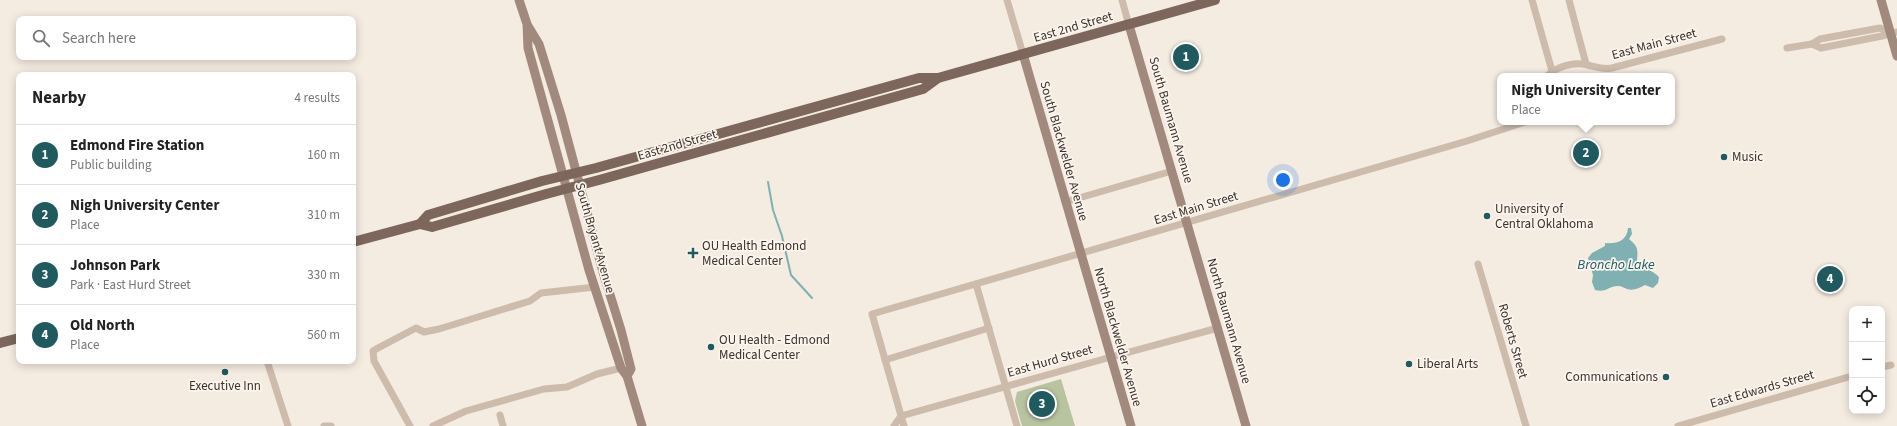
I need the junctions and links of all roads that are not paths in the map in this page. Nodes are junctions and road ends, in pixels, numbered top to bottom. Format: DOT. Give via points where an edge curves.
graph roads {
  1 [pos="519,0"];
  2 [pos="1007,0"];
  3 [pos="1122,0"];
  4 [pos="1216,0"];
  5 [pos="1532,0"];
  6 [pos="1569,0"];
  7 [pos="1881,0"];
  8 [pos="527,24"];
  9 [pos="1129,25"];
  10 [pos="1894,32"];
  11 [pos="1722,38"];
  12 [pos="1788,48"];
  13 [pos="1023,54"];
  14 [pos="1897,56"];
  15 [pos="1586,64"];
  16 [pos="1550,73"];
  17 [pos="938,78"];
  18 [pos="889,86"];
  19 [pos="856,107"];
  20 [pos="1516,125"];
  21 [pos="721,133"];
  22 [pos="708,150"];
  23 [pos="1172,171"];
  24 [pos="576,173"];
  25 [pos="564,176"];
  26 [pos="580,185"];
  27 [pos="567,188"];
  28 [pos="1065,202"];
  29 [pos="1187,223"];
  30 [pos="420,224"];
  31 [pos="356,241"];
  32 [pos="1081,255"];
  33 [pos="1478,264"];
  34 [pos="976,284"];
  35 [pos="595,287"];
  36 [pos="989,328"];
  37 [pos="1218,328"];
  38 [pos="16,339"];
  39 [pos="0,343"];
  40 [pos="1111,356"];
  41 [pos="885,360"];
  42 [pos="268,364"];
  43 [pos="1891,365"];
  44 [pos="1885,366"];
  45 [pos="621,368"];
  46 [pos="628,376"];
  47 [pos="1849,377"];
  48 [pos="1006,386"];
  49 [pos="500,415"];
  50 [pos="901,416"];
  51 [pos="288,426"];
  52 [pos="324,426"];
  53 [pos="331,426"];
  54 [pos="410,426"];
  55 [pos="434,426"];
  56 [pos="503,426"];
  57 [pos="642,426"];
  58 [pos="894,426"];
  59 [pos="904,426"];
  60 [pos="1017,426"];
  61 [pos="1131,426"];
  62 [pos="1246,426"];
  63 [pos="1526,426"];
  64 [pos="1678,426"];
  1 -- 8 [label="street, South Bryant Avenue"];
  2 -- 13 [label="street"];
  3 -- 9 [label="street"];
  4 -- 9 [label="main road, East 2nd Street"];
  5 -- 16 [label="street"];
  6 -- 15 [label="street"];
  7 -- 10 [label="street"];
  8 -- 24 [label="street, South Bryant Avenue" via="544,58"];
  8 -- 25 [label="street, South Bryant Avenue" via="528,48"];
  9 -- 13 [label="main road, East 2nd Street"];
  9 -- 23 [label="street, South Baumann Avenue"];
  10 -- 12 [label="street" via="1821,48 1812,44"];
  10 -- 14 [label="street"];
  11 -- 15 [label="street, East Main Street" via="1612,68 1599,69"];
  13 -- 17 [label="main road, East 2nd Street"];
  13 -- 28 [label="street, South Blackwelder Avenue"];
  15 -- 16 [label="street, East Main Street" via="1571,65"];
  17 -- 18 [label="main road, East 2nd Street" via="919,78"];
  17 -- 19 [label="main road, East 2nd Street" via="923,89"];
  18 -- 19 [label="main road" via="878,95 860,102"];
  18 -- 21 [label="main road, East 2nd Street"];
  19 -- 22 [label="main road, East 2nd Street"];
  20 -- 29 [label="street, East Main Street"];
  21 -- 22 [label="main road"];
  21 -- 24 [label="main road, East 2nd Street"];
  22 -- 26 [label="main road, East 2nd Street"];
  23 -- 28 [label="street"];
  23 -- 29 [label="street, South Baumann Avenue"];
  24 -- 25 [label="main road, East 2nd Street"];
  24 -- 26 [label="street, South Bryant Avenue"];
  25 -- 27 [label="street, South Bryant Avenue"];
  25 -- 30 [label="main road, East 2nd Street" via="428,215"];
  26 -- 27 [label="main road, East 2nd Street"];
  26 -- 46 [label="street, South Bryant Avenue" via="631,369"];
  27 -- 30 [label="main road, East 2nd Street" via="432,227"];
  27 -- 35 [label="street, South Bryant Avenue"];
  28 -- 32 [label="street, South Blackwelder Avenue"];
  29 -- 32 [label="street, East Main Street"];
  29 -- 37 [label="street, North Baumann Avenue"];
  30 -- 31 [label="main road, East 2nd Street"];
  32 -- 34 [label="street, East Main Street"];
  32 -- 40 [label="street, North Blackwelder Avenue"];
  33 -- 63 [label="street, Roberts Street"];
  34 -- 36 [label="street"];
  34 -- 41 [label="street, East Main Street" via="872,314"];
  35 -- 45 [label="street, South Bryant Avenue"];
  35 -- 54 [label="street" via="541,293 530,302 439,329 424,332 416,328 373,351 374,361"];
  36 -- 41 [label="street"];
  36 -- 48 [label="street"];
  37 -- 40 [label="street, East Hurd Street"];
  37 -- 62 [label="street, North Baumann Avenue"];
  38 -- 39 [label="main road"];
  40 -- 48 [label="street, East Hurd Street"];
  40 -- 61 [label="street, North Blackwelder Avenue"];
  41 -- 50 [label="street"];
  42 -- 51 [label="street"];
  43 -- 44 [label="street"];
  45 -- 46 [label="street, South Bryant Avenue"];
  45 -- 55 [label="street" via="597,374 567,387 544,389 466,411"];
  46 -- 57 [label="street"];
  47 -- 64 [label="street, East Edwards Street"];
  48 -- 50 [label="street, East Hurd Street"];
  48 -- 60 [label="street"];
  49 -- 56 [label="street"];
  50 -- 58 [label="street"];
  50 -- 59 [label="street"];
  52 -- 53 [label="street"];
}
